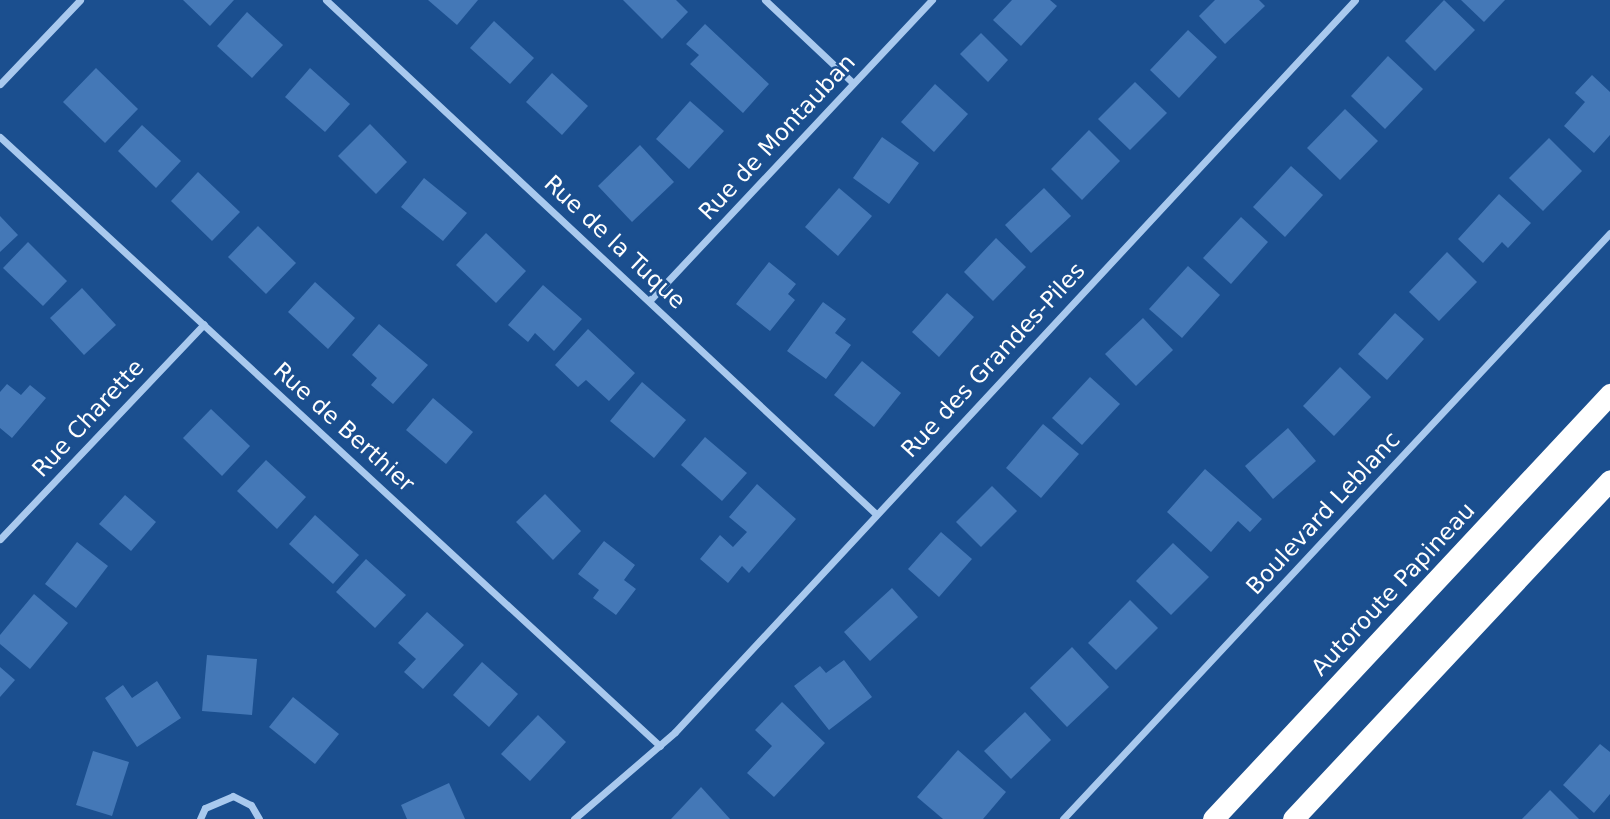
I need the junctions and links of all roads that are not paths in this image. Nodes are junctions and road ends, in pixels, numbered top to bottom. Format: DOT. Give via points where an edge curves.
graph roads {
  1 [pos="80,0"];
  2 [pos="326,0"];
  3 [pos="765,0"];
  4 [pos="932,0"];
  5 [pos="1355,0"];
  6 [pos="853,83"];
  7 [pos="0,84"];
  8 [pos="0,137"];
  9 [pos="1610,233"];
  10 [pos="650,300"];
  11 [pos="204,324"];
  12 [pos="1610,394"];
  13 [pos="1610,480"];
  14 [pos="876,514"];
  15 [pos="0,539"];
  16 [pos="660,746"];
  17 [pos="200,819"];
  18 [pos="259,819"];
  19 [pos="575,819"];
  20 [pos="1063,819"];
  21 [pos="1213,819"];
  22 [pos="1293,819"];
  1 -- 7 [label="street"];
  2 -- 10 [label="street, Rue de la Tuque"];
  3 -- 6 [label="street"];
  4 -- 6 [label="street, Rue de Montauban"];
  5 -- 14 [label="street, Rue des Grandes-Piles"];
  6 -- 10 [label="street, Rue de Montauban"];
  8 -- 11 [label="street, Rue de Berthier"];
  9 -- 20 [label="street, Boulevard Leblanc"];
  10 -- 14 [label="street, Rue de la Tuque"];
  11 -- 15 [label="street, Rue Charette"];
  11 -- 16 [label="street, Rue de Berthier"];
  12 -- 21 [label="highway, Autoroute Papineau"];
  13 -- 22 [label="highway"];
  14 -- 16 [label="street, Rue des Grandes-Piles"];
  16 -- 19 [label="street, Rue des Grandes-Piles"];
  17 -- 18 [label="street" via="205,808 233,796 251,805"];
}
